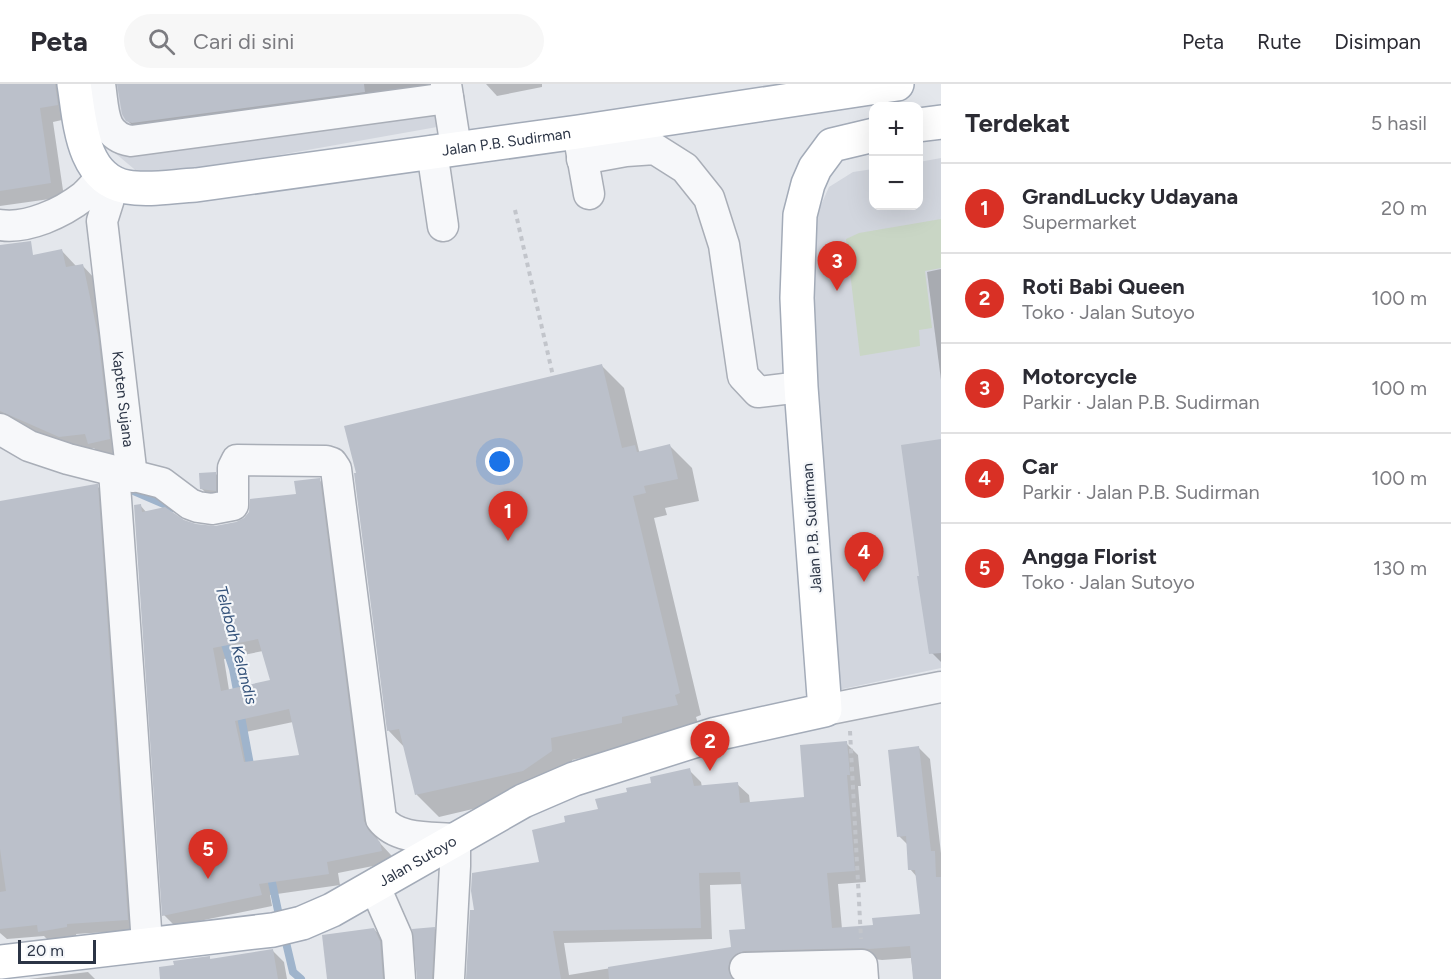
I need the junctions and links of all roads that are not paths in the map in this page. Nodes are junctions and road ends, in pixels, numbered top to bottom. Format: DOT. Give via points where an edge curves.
graph roads {
  1 [pos="74,84"];
  2 [pos="100,84"];
  3 [pos="897,84"];
  4 [pos="447,91"];
  5 [pos="941,122"];
  6 [pos="923,124"];
  7 [pos="869,136"];
  8 [pos="580,145"];
  9 [pos="444,149"];
  10 [pos="108,179"];
  11 [pos="589,194"];
  12 [pos="0,225"];
  13 [pos="443,226"];
  14 [pos="801,387"];
  15 [pos="0,429"];
  16 [pos="119,479"];
  17 [pos="941,687"];
  18 [pos="836,709"];
  19 [pos="455,839"];
  20 [pos="375,887"];
  21 [pos="147,944"];
  22 [pos="4,968"];
  23 [pos="744,968"];
  24 [pos="863,972"];
  25 [pos="400,979"];
  26 [pos="449,979"];
  1 -- 10 [label="main road" via="83,139 91,159"];
  2 -- 4 [label="street" via="111,133 131,141"];
  3 -- 8 [label="main road, Jalan P.B. Sudirman"];
  4 -- 9 [label="street"];
  5 -- 6 [label="main road"];
  7 -- 14 [label="main road, Jalan P.B. Sudirman" via="832,144 808,184 800,215 797,298"];
  8 -- 9 [label="main road, Jalan P.B. Sudirman"];
  8 -- 11 [label="street"];
  8 -- 14 [label="street" via="626,151 655,149 685,168 710,198 724,245 743,376 758,392"];
  9 -- 10 [label="main road, Jalan P.B. Sudirman" via="196,185 128,187"];
  9 -- 13 [label="street"];
  10 -- 12 [label="street" via="58,211 27,224"];
  10 -- 16 [label="street, Kapten Sujana" via="102,221"];
  14 -- 18 [label="main road, Jalan P.B. Sudirman"];
  15 -- 16 [label="street" via="29,446"];
  16 -- 19 [label="street" via="162,483 190,504 212,509 233,505 233,468 237,460 332,463 336,469 381,819 398,833"];
  16 -- 21 [label="street, Kapten Sujana"];
  17 -- 18 [label="street"];
  18 -- 19 [label="main road, Jalan Sutoyo" via="716,734 574,778"];
  19 -- 20 [label="main road, Jalan Sutoyo"];
  19 -- 26 [label="street"];
  20 -- 21 [label="main road, Jalan Sutoyo" via="332,910 288,926"];
  20 -- 25 [label="street" via="397,937"];
  21 -- 22 [label="main road, Jalan Sutoyo"];
  23 -- 24 [label="street"];
}
